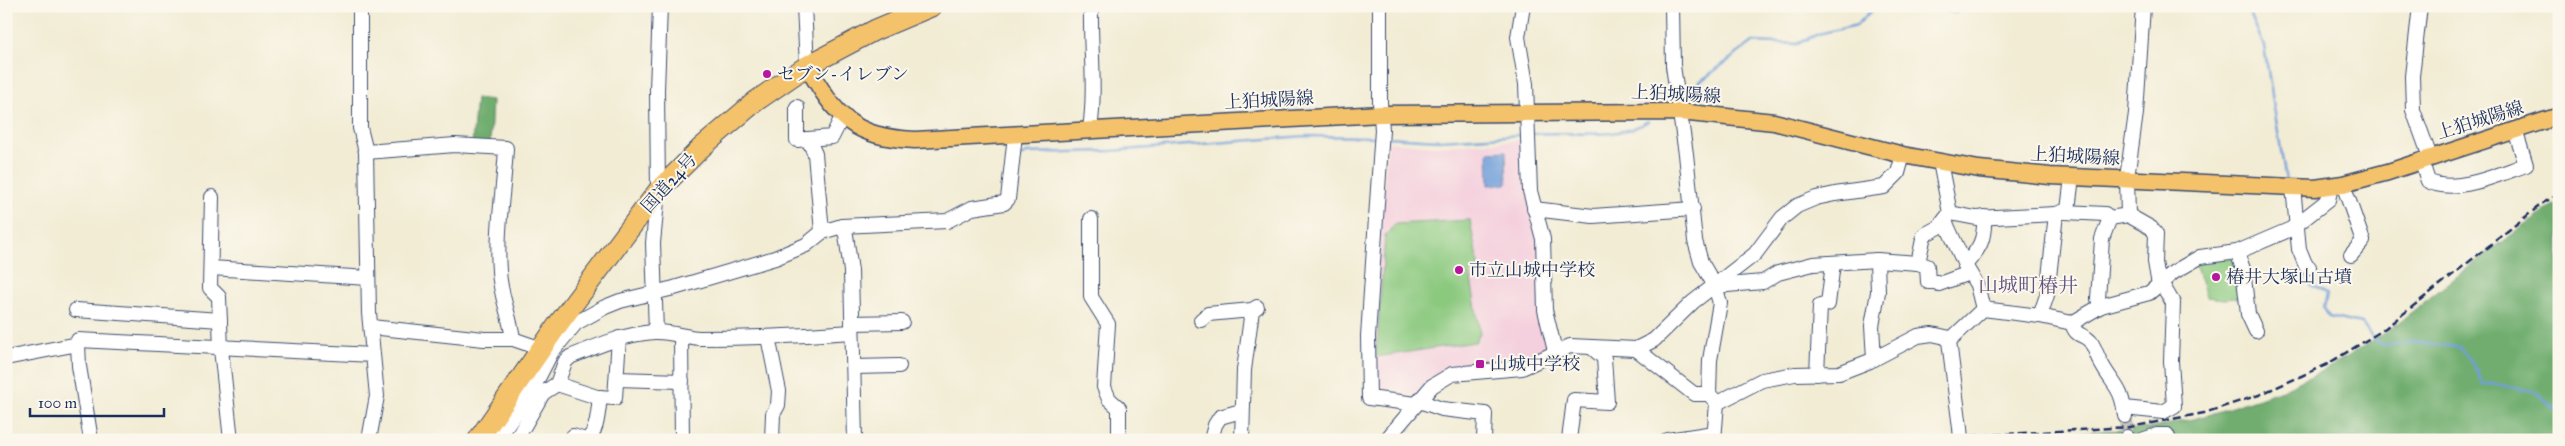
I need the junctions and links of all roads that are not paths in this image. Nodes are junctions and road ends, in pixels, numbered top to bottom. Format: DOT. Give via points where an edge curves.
graph roads {
  1 [pos="360,6"];
  2 [pos="660,6"];
  3 [pos="804,6"];
  4 [pos="932,6"];
  5 [pos="1090,6"];
  6 [pos="1380,6"];
  7 [pos="1523,6"];
  8 [pos="1672,6"];
  9 [pos="2142,6"];
  10 [pos="2420,6"];
  11 [pos="807,66"];
  12 [pos="797,107"];
  13 [pos="1528,112"];
  14 [pos="1680,112"];
  15 [pos="1381,114"];
  16 [pos="2559,116"];
  17 [pos="842,117"];
  18 [pos="1090,129"];
  19 [pos="2515,130"];
  20 [pos="1015,134"];
  21 [pos="808,139"];
  22 [pos="366,152"];
  23 [pos="1903,155"];
  24 [pos="2425,158"];
  25 [pos="1940,162"];
  26 [pos="2072,176"];
  27 [pos="2127,178"];
  28 [pos="2337,186"];
  29 [pos="2293,187"];
  30 [pos="658,191"];
  31 [pos="212,197"];
  32 [pos="1534,209"];
  33 [pos="1693,209"];
  34 [pos="2061,213"];
  35 [pos="2128,215"];
  36 [pos="1947,217"];
  37 [pos="1984,218"];
  38 [pos="2110,218"];
  39 [pos="1091,219"];
  40 [pos="842,226"];
  41 [pos="2294,227"];
  42 [pos="822,232"];
  43 [pos="2237,252"];
  44 [pos="2351,255"];
  45 [pos="1877,260"];
  46 [pos="1832,262"];
  47 [pos="1918,263"];
  48 [pos="2309,267"];
  49 [pos="211,268"];
  50 [pos="1967,269"];
  51 [pos="368,278"];
  52 [pos="2159,285"];
  53 [pos="1715,286"];
  54 [pos="655,293"];
  55 [pos="2101,306"];
  56 [pos="1983,309"];
  57 [pos="76,310"];
  58 [pos="2040,316"];
  59 [pos="220,320"];
  60 [pos="1201,320"];
  61 [pos="902,322"];
  62 [pos="2072,323"];
  63 [pos="371,326"];
  64 [pos="852,328"];
  65 [pos="2256,331"];
  66 [pos="656,332"];
  67 [pos="768,337"];
  68 [pos="619,338"];
  69 [pos="681,338"];
  70 [pos="1950,338"];
  71 [pos="513,339"];
  72 [pos="78,340"];
  73 [pos="1592,347"];
  74 [pos="221,349"];
  75 [pos="542,349"];
  76 [pos="1636,349"];
  77 [pos="1555,351"];
  78 [pos="373,355"];
  79 [pos="6,358"];
  80 [pos="1874,359"];
  81 [pos="899,366"];
  82 [pos="854,367"];
  83 [pos="1817,374"];
  84 [pos="617,379"];
  85 [pos="682,381"];
  86 [pos="557,384"];
  87 [pos="533,386"];
  88 [pos="600,397"];
  89 [pos="1713,398"];
  90 [pos="1418,402"];
  91 [pos="1242,411"];
  92 [pos="1960,434"];
  93 [pos="1714,436"];
  94 [pos="91,440"];
  95 [pos="231,440"];
  96 [pos="369,440"];
  97 [pos="478,440"];
  98 [pos="497,440"];
  99 [pos="516,440"];
  100 [pos="572,440"];
  101 [pos="585,440"];
  102 [pos="682,440"];
  103 [pos="772,440"];
  104 [pos="855,440"];
  105 [pos="1119,440"];
  106 [pos="1211,440"];
  107 [pos="1242,440"];
  108 [pos="1386,440"];
  109 [pos="1484,440"];
  110 [pos="1569,440"];
  111 [pos="1668,440"];
  112 [pos="2142,440"];
  113 [pos="2169,440"];
  1 -- 22 [label="street" via="360,118"];
  2 -- 30 [label="street"];
  3 -- 11 [label="street"];
  4 -- 11 [label="highway, 国道24号" via="875,30"];
  5 -- 18 [label="street" via="1093,96"];
  6 -- 15 [label="street"];
  7 -- 13 [label="street" via="1518,37 1526,75"];
  8 -- 14 [label="street" via="1673,66"];
  9 -- 27 [label="street" via="2136,113"];
  10 -- 24 [label="street" via="2412,76 2413,110"];
  11 -- 17 [label="main road, 上狛城陽線"];
  11 -- 30 [label="highway, 国道24号" via="756,101 702,147"];
  12 -- 21 [label="street" via="797,140"];
  13 -- 14 [label="main road, 上狛城陽線"];
  13 -- 15 [label="main road, 上狛城陽線"];
  13 -- 32 [label="street" via="1530,191"];
  14 -- 23 [label="main road, 上狛城陽線" via="1774,122"];
  14 -- 33 [label="street"];
  15 -- 18 [label="main road, 上狛城陽線"];
  15 -- 90 [label="street" via="1368,336 1369,398"];
  16 -- 19 [label="main road, 上狛城陽線"];
  17 -- 20 [label="main road, 上狛城陽線" via="865,132 889,139"];
  17 -- 21 [label="street" via="832,138"];
  18 -- 20 [label="main road, 上狛城陽線"];
  19 -- 24 [label="main road, 上狛城陽線"];
  19 -- 24 [label="street" via="2526,165 2466,185 2428,181"];
  20 -- 40 [label="street" via="1008,199 1004,204 972,208 947,221"];
  21 -- 42 [label="street" via="815,154"];
  22 -- 51 [label="street"];
  22 -- 71 [label="street" via="455,145 506,148 499,271"];
  23 -- 25 [label="main road, 上狛城陽線"];
  23 -- 53 [label="street" via="1898,173 1884,187 1816,198 1797,206 1782,218 1755,254"];
  24 -- 28 [label="main road, 上狛城陽線"];
  25 -- 26 [label="main road, 上狛城陽線" via="1979,169"];
  25 -- 36 [label="street"];
  26 -- 27 [label="main road, 上狛城陽線"];
  26 -- 34 [label="street" via="2071,201"];
  27 -- 29 [label="main road, 上狛城陽線"];
  27 -- 35 [label="street"];
  28 -- 29 [label="main road, 上狛城陽線"];
  28 -- 41 [label="street" via="2328,200"];
  28 -- 44 [label="street" via="2363,241"];
  29 -- 41 [label="street"];
  30 -- 54 [label="street" via="653,244"];
  30 -- 75 [label="highway, 国道24号"];
  31 -- 49 [label="street"];
  32 -- 33 [label="street" via="1593,216"];
  32 -- 77 [label="street" via="1543,239 1545,310"];
  33 -- 53 [label="street" via="1697,251"];
  34 -- 37 [label="street"];
  34 -- 38 [label="street" via="2105,214"];
  34 -- 58 [label="street" via="2047,295"];
  35 -- 38 [label="street"];
  35 -- 52 [label="street" via="2156,234 2155,262"];
  36 -- 37 [label="street"];
  36 -- 47 [label="street" via="1924,235"];
  36 -- 50 [label="street"];
  37 -- 50 [label="street" via="1985,237"];
  38 -- 55 [label="street" via="2102,239 2099,263 2098,299"];
  39 -- 105 [label="street" via="1091,297 1108,324 1104,387 1109,399 1119,408"];
  40 -- 42 [label="street"];
  40 -- 64 [label="street" via="851,271"];
  41 -- 43 [label="street"];
  41 -- 48 [label="street" via="2299,249"];
  42 -- 54 [label="street" via="806,244 774,258"];
  43 -- 52 [label="street" via="2200,257"];
  43 -- 65 [label="street" via="2243,269 2248,314"];
  45 -- 46 [label="street"];
  45 -- 47 [label="street"];
  45 -- 80 [label="street" via="1878,292 1872,326"];
  46 -- 53 [label="street" via="1790,269 1763,282"];
  46 -- 83 [label="street" via="1828,304 1820,306"];
  47 -- 50 [label="street" via="1927,266 1928,282 1938,284"];
  49 -- 51 [label="street"];
  49 -- 59 [label="street" via="210,288 219,297"];
  50 -- 56 [label="street" via="1977,285"];
  51 -- 63 [label="street"];
  52 -- 55 [label="street" via="2141,296"];
  52 -- 62 [label="street" via="2163,286 2173,303 2171,361 2174,406 2163,412 2125,413 2116,383 2090,341 2079,336"];
  53 -- 76 [label="street" via="1693,302 1654,340"];
  53 -- 89 [label="street" via="1720,303 1710,360"];
  54 -- 66 [label="street"];
  54 -- 87 [label="street" via="620,300 576,323 551,353"];
  55 -- 62 [label="street"];
  56 -- 58 [label="street"];
  56 -- 70 [label="street"];
  57 -- 59 [label="street"];
  58 -- 62 [label="street"];
  59 -- 74 [label="street"];
  60 -- 91 [label="street" via="1208,314 1254,308"];
  61 -- 64 [label="street"];
  63 -- 71 [label="street" via="484,339"];
  63 -- 78 [label="street"];
  64 -- 67 [label="street"];
  64 -- 82 [label="street"];
  66 -- 68 [label="street"];
  66 -- 69 [label="street"];
  67 -- 69 [label="street"];
  67 -- 103 [label="street" via="779,391 778,405 773,414"];
  68 -- 84 [label="street"];
  68 -- 86 [label="street" via="570,357"];
  69 -- 85 [label="street"];
  70 -- 80 [label="street" via="1940,334 1918,336"];
  70 -- 92 [label="street"];
  71 -- 75 [label="street"];
  72 -- 74 [label="street"];
  73 -- 76 [label="street"];
  73 -- 77 [label="street" via="1570,346"];
  73 -- 110 [label="street" via="1604,358 1607,402 1574,400"];
  74 -- 78 [label="street"];
  74 -- 95 [label="street"];
  75 -- 87 [label="highway, 国道24号"];
  76 -- 89 [label="street" via="1694,394"];
  77 -- 90 [label="street" via="1522,368 1452,374 1436,383"];
  78 -- 96 [label="street" via="377,396"];
  79 -- 94 [label="street" via="78,344"];
  80 -- 83 [label="street" via="1839,373"];
  81 -- 82 [label="street"];
  82 -- 104 [label="street"];
  83 -- 89 [label="street" via="1762,380"];
  84 -- 85 [label="street"];
  84 -- 88 [label="street" via="615,398"];
  85 -- 102 [label="street"];
  86 -- 87 [label="street"];
  86 -- 88 [label="street"];
  87 -- 97 [label="highway, 国道24号"];
  87 -- 98 [label="street"];
  87 -- 99 [label="street"];
  88 -- 101 [label="street" via="594,428"];
  89 -- 93 [label="street"];
  90 -- 108 [label="street"];
  90 -- 109 [label="street" via="1446,410 1484,414"];
  91 -- 106 [label="street" via="1220,417"];
  91 -- 107 [label="street"];
  93 -- 111 [label="street"];
  100 -- 101 [label="street" via="573,436"];
  112 -- 113 [label="street" via="2162,434"];
}
